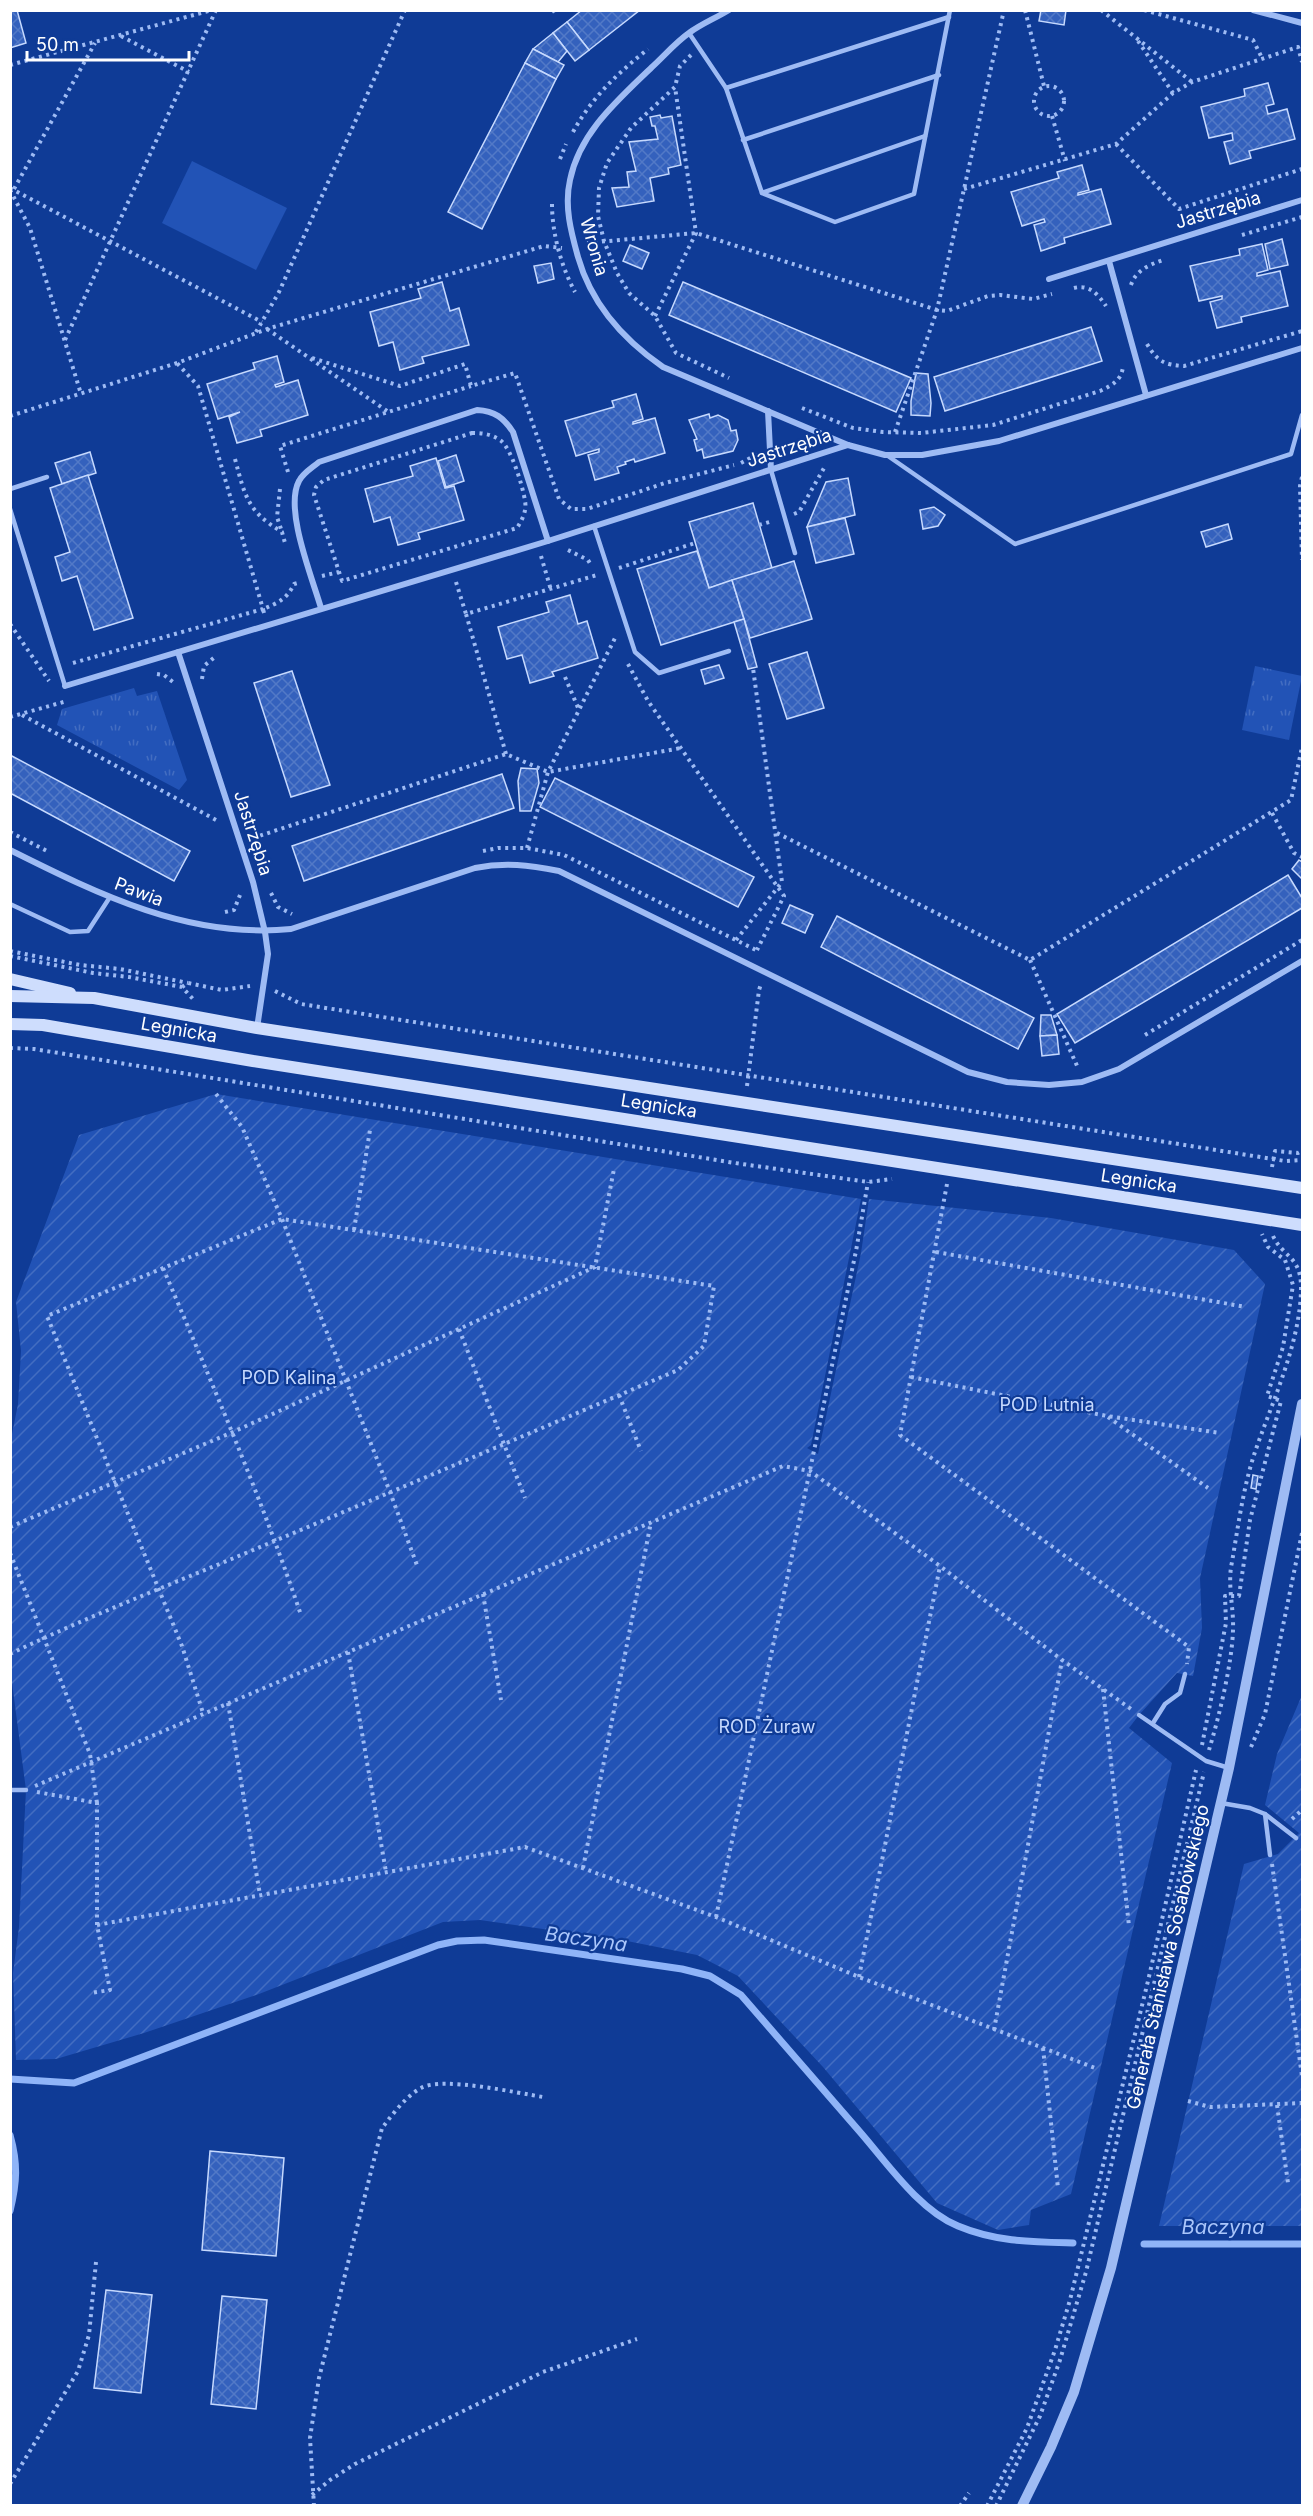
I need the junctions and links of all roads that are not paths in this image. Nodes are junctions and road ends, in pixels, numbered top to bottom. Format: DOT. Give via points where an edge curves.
graph roads {
  1 [pos="729,10"];
  2 [pos="1253,10"];
  3 [pos="949,14"];
  4 [pos="1302,23"];
  5 [pos="689,33"];
  6 [pos="939,75"];
  7 [pos="726,88"];
  8 [pos="925,136"];
  9 [pos="743,140"];
  10 [pos="762,193"];
  11 [pos="1302,200"];
  12 [pos="1109,261"];
  13 [pos="1049,279"];
  14 [pos="1302,348"];
  15 [pos="1146,395"];
  16 [pos="768,411"];
  17 [pos="1302,415"];
  18 [pos="848,444"];
  19 [pos="885,455"];
  20 [pos="771,470"];
  21 [pos="47,477"];
  22 [pos="10,489"];
  23 [pos="10,509"];
  24 [pos="594,526"];
  25 [pos="548,541"];
  26 [pos="795,553"];
  27 [pos="321,608"];
  28 [pos="729,651"];
  29 [pos="178,652"];
  30 [pos="65,686"];
  31 [pos="11,852"];
  32 [pos="110,897"];
  33 [pos="10,904"];
  34 [pos="265,932"];
  35 [pos="1302,961"];
  36 [pos="10,979"];
  37 [pos="10,996"];
  38 [pos="94,998"];
  39 [pos="10,1024"];
  40 [pos="257,1028"];
  41 [pos="1302,1188"];
  42 [pos="1302,1225"];
  43 [pos="1302,1404"];
  44 [pos="1185,1674"];
  45 [pos="1139,1715"];
  46 [pos="1153,1723"];
  47 [pos="1229,1768"];
  48 [pos="10,1790"];
  49 [pos="26,1790"];
  50 [pos="1221,1803"];
  51 [pos="1265,1814"];
  52 [pos="1296,1838"];
  53 [pos="1270,1855"];
  54 [pos="1022,2505"];
  1 -- 5 [label="street, Wronia"];
  2 -- 4 [label="street"];
  3 -- 6 [label="lane"];
  3 -- 7 [label="lane"];
  5 -- 7 [label="lane"];
  5 -- 16 [label="street, Wronia" via="610,107 586,140 570,180 570,223 582,268 598,301 623,333 663,367"];
  6 -- 8 [label="lane"];
  6 -- 9 [label="lane"];
  7 -- 9 [label="lane"];
  8 -- 10 [label="lane"];
  8 -- 10 [label="lane" via="915,194 835,222"];
  9 -- 10 [label="lane"];
  11 -- 12 [label="street, Jastrzębia"];
  12 -- 13 [label="street, Jastrzębia"];
  12 -- 15 [label="street"];
  14 -- 15 [label="street, Jastrzębia"];
  15 -- 19 [label="street, Jastrzębia" via="999,441 922,455"];
  16 -- 18 [label="street, Wronia"];
  16 -- 20 [label="street"];
  17 -- 19 [label="lane" via="1291,454 1015,544"];
  18 -- 19 [label="street, Jastrzębia"];
  18 -- 20 [label="street, Jastrzębia"];
  20 -- 24 [label="street, Jastrzębia"];
  20 -- 26 [label="lane"];
  21 -- 22 [label="lane"];
  23 -- 30 [label="lane"];
  24 -- 25 [label="street, Jastrzębia"];
  24 -- 28 [label="lane" via="635,652 658,673"];
  25 -- 27 [label="street, Jastrzębia"];
  25 -- 27 [label="street" via="513,432 505,420 490,410 477,410 319,462 305,472 293,498 294,516"];
  27 -- 29 [label="street, Jastrzębia"];
  29 -- 30 [label="street, Jastrzębia"];
  29 -- 34 [label="street, Jastrzębia" via="253,882"];
  31 -- 32 [label="street, Pawia"];
  32 -- 33 [label="lane" via="88,931 70,932"];
  32 -- 34 [label="street, Pawia" via="175,921"];
  34 -- 35 [label="street" via="291,929 475,868 500,863 526,864 559,871 968,1072 1007,1082 1049,1085 1082,1082 1119,1069"];
  34 -- 40 [label="street, Jastrzębia" via="268,954"];
  36 -- 38 [label="main road"];
  37 -- 38 [label="main road, Legnicka"];
  38 -- 40 [label="main road, Legnicka"];
  39 -- 42 [label="main road, Legnicka" via="43,1025 253,1062"];
  40 -- 41 [label="main road, Legnicka"];
  43 -- 47 [label="street, Generała Stanisława Sosabowskiego"];
  44 -- 46 [label="lane" via="1180,1693 1165,1704"];
  45 -- 46 [label="lane"];
  46 -- 47 [label="lane" via="1206,1761"];
  47 -- 50 [label="street, Generała Stanisława Sosabowskiego"];
  48 -- 49 [label="lane"];
  50 -- 51 [label="lane"];
  50 -- 54 [label="street, Generała Stanisława Sosabowskiego" via="1111,2268 1074,2392"];
  51 -- 52 [label="lane"];
  51 -- 53 [label="lane"];
}
